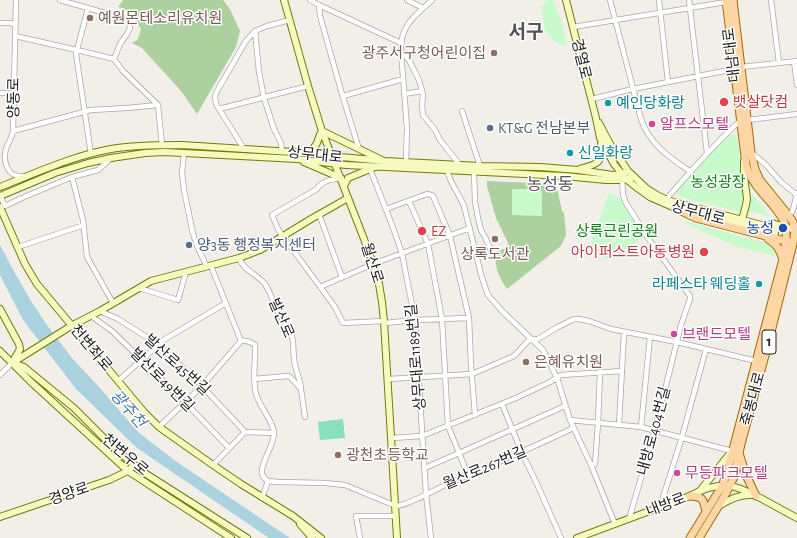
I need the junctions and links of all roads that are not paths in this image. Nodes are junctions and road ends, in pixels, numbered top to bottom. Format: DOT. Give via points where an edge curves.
graph roads {
  1 [pos="16,0"];
  2 [pos="60,0"];
  3 [pos="284,0"];
  4 [pos="310,0"];
  5 [pos="407,0"];
  6 [pos="432,0"];
  7 [pos="566,0"];
  8 [pos="610,0"];
  9 [pos="659,0"];
  10 [pos="689,0"];
  11 [pos="728,0"];
  12 [pos="771,0"];
  13 [pos="319,5"];
  14 [pos="88,8"];
  15 [pos="423,8"];
  16 [pos="690,8"];
  17 [pos="660,12"];
  18 [pos="290,20"];
  19 [pos="615,20"];
  20 [pos="0,23"];
  21 [pos="15,25"];
  22 [pos="573,27"];
  23 [pos="255,31"];
  24 [pos="15,36"];
  25 [pos="401,43"];
  26 [pos="77,50"];
  27 [pos="401,51"];
  28 [pos="111,58"];
  29 [pos="796,61"];
  30 [pos="779,63"];
  31 [pos="738,68"];
  32 [pos="698,76"];
  33 [pos="403,79"];
  34 [pos="668,82"];
  35 [pos="797,85"];
  36 [pos="308,86"];
  37 [pos="633,89"];
  38 [pos="422,90"];
  39 [pos="0,93"];
  40 [pos="14,93"];
  41 [pos="404,94"];
  42 [pos="343,96"];
  43 [pos="264,98"];
  44 [pos="592,99"];
  45 [pos="158,105"];
  46 [pos="219,109"];
  47 [pos="462,111"];
  48 [pos="84,112"];
  49 [pos="797,114"];
  50 [pos="596,118"];
  51 [pos="744,121"];
  52 [pos="13,131"];
  53 [pos="322,131"];
  54 [pos="600,138"];
  55 [pos="162,145"];
  56 [pos="359,148"];
  57 [pos="6,149"];
  58 [pos="244,149"];
  59 [pos="282,152"];
  60 [pos="184,153"];
  61 [pos="308,153"];
  62 [pos="707,153"];
  63 [pos="748,153"];
  64 [pos="91,154"];
  65 [pos="332,156"];
  66 [pos="0,157"];
  67 [pos="111,158"];
  68 [pos="297,159"];
  69 [pos="385,161"];
  70 [pos="406,162"];
  71 [pos="336,164"];
  72 [pos="460,165"];
  73 [pos="377,166"];
  74 [pos="480,166"];
  75 [pos="370,170"];
  76 [pos="447,170"];
  77 [pos="578,170"];
  78 [pos="474,172"];
  79 [pos="691,172"];
  80 [pos="29,176"];
  81 [pos="625,176"];
  82 [pos="72,177"];
  83 [pos="341,178"];
  84 [pos="344,186"];
  85 [pos="0,187"];
  86 [pos="797,194"];
  87 [pos="0,196"];
  88 [pos="348,198"];
  89 [pos="409,200"];
  90 [pos="667,200"];
  91 [pos="0,207"];
  92 [pos="675,208"];
  93 [pos="386,209"];
  94 [pos="319,214"];
  95 [pos="743,216"];
  96 [pos="789,216"];
  97 [pos="84,225"];
  98 [pos="786,227"];
  99 [pos="470,228"];
  100 [pos="796,230"];
  101 [pos="283,236"];
  102 [pos="450,236"];
  103 [pos="761,236"];
  104 [pos="792,243"];
  105 [pos="428,244"];
  106 [pos="18,247"];
  107 [pos="402,254"];
  108 [pos="797,254"];
  109 [pos="494,257"];
  110 [pos="239,258"];
  111 [pos="786,260"];
  112 [pos="373,264"];
  113 [pos="209,266"];
  114 [pos="186,272"];
  115 [pos="342,277"];
  116 [pos="320,287"];
  117 [pos="139,288"];
  118 [pos="113,303"];
  119 [pos="226,303"];
  120 [pos="0,309"];
  121 [pos="100,311"];
  122 [pos="91,316"];
  123 [pos="469,318"];
  124 [pos="442,319"];
  125 [pos="415,320"];
  126 [pos="385,322"];
  127 [pos="71,326"];
  128 [pos="624,332"];
  129 [pos="650,337"];
  130 [pos="533,340"];
  131 [pos="241,341"];
  132 [pos="677,342"];
  133 [pos="158,345"];
  134 [pos="706,349"];
  135 [pos="0,351"];
  136 [pos="142,360"];
  137 [pos="756,361"];
  138 [pos="12,363"];
  139 [pos="622,370"];
  140 [pos="600,372"];
  141 [pos="472,374"];
  142 [pos="0,375"];
  143 [pos="445,376"];
  144 [pos="418,378"];
  145 [pos="557,378"];
  146 [pos="254,379"];
  147 [pos="388,379"];
  148 [pos="118,381"];
  149 [pos="202,386"];
  150 [pos="301,389"];
  151 [pos="185,402"];
  152 [pos="502,404"];
  153 [pos="565,406"];
  154 [pos="475,415"];
  155 [pos="304,417"];
  156 [pos="570,420"];
  157 [pos="598,423"];
  158 [pos="619,425"];
  159 [pos="448,426"];
  160 [pos="159,427"];
  161 [pos="641,427"];
  162 [pos="574,428"];
  163 [pos="512,430"];
  164 [pos="655,430"];
  165 [pos="245,432"];
  166 [pos="274,433"];
  167 [pos="737,435"];
  168 [pos="422,436"];
  169 [pos="392,438"];
  170 [pos="682,438"];
  171 [pos="741,444"];
  172 [pos="229,448"];
  173 [pos="735,452"];
  174 [pos="459,453"];
  175 [pos="522,453"];
  176 [pos="134,464"];
  177 [pos="213,465"];
  178 [pos="591,465"];
  179 [pos="425,468"];
  180 [pos="128,471"];
  181 [pos="468,476"];
  182 [pos="268,481"];
  183 [pos="727,484"];
  184 [pos="698,492"];
  185 [pos="426,494"];
  186 [pos="690,496"];
  187 [pos="756,496"];
  188 [pos="262,498"];
  189 [pos="396,506"];
  190 [pos="660,507"];
  191 [pos="718,507"];
  192 [pos="706,512"];
  193 [pos="293,516"];
  194 [pos="396,516"];
  195 [pos="0,517"];
  196 [pos="797,518"];
  197 [pos="629,519"];
  198 [pos="615,524"];
  199 [pos="231,538"];
  200 [pos="247,538"];
  201 [pos="312,538"];
  202 [pos="321,538"];
  203 [pos="360,538"];
  204 [pos="397,538"];
  205 [pos="431,538"];
  206 [pos="561,538"];
  207 [pos="577,538"];
  208 [pos="690,538"];
  209 [pos="699,538"];
  1 -- 21 [label="street, 양동로"];
  2 -- 14 [label="street"];
  3 -- 18 [label="street, 월산로"];
  4 -- 13 [label="street"];
  5 -- 15 [label="street"];
  6 -- 15 [label="street"];
  7 -- 22 [label="street, 경열로"];
  8 -- 19 [label="street"];
  9 -- 17 [label="street"];
  10 -- 16 [label="street"];
  11 -- 16 [label="street"];
  11 -- 31 [label="main road, 대남대로 / 1"];
  12 -- 30 [label="street"];
  13 -- 25 [label="street"];
  13 -- 42 [label="street"];
  14 -- 26 [label="street"];
  14 -- 28 [label="street" via="124,19 129,24 130,32"];
  15 -- 25 [label="street" via="408,22"];
  16 -- 17 [label="street"];
  16 -- 32 [label="street"];
  17 -- 19 [label="street"];
  17 -- 34 [label="street"];
  18 -- 23 [label="street"];
  18 -- 36 [label="street, 월산로"];
  19 -- 22 [label="street"];
  19 -- 37 [label="street"];
  20 -- 21 [label="street"];
  21 -- 24 [label="street, 양동로"];
  22 -- 44 [label="street, 경열로"];
  23 -- 43 [label="street"];
  23 -- 46 [label="street" via="246,41 216,91 216,104"];
  24 -- 26 [label="street"];
  24 -- 40 [label="street, 양동로"];
  25 -- 27 [label="street"];
  26 -- 28 [label="street"];
  26 -- 48 [label="street"];
  27 -- 33 [label="street"];
  27 -- 38 [label="street" via="410,60"];
  28 -- 45 [label="street"];
  29 -- 30 [label="street"];
  29 -- 35 [label="street"];
  30 -- 31 [label="street"];
  31 -- 32 [label="street"];
  31 -- 51 [label="main road, 대남대로 / 1"];
  32 -- 34 [label="street"];
  32 -- 62 [label="street"];
  33 -- 41 [label="street"];
  33 -- 42 [label="street"];
  34 -- 37 [label="street"];
  36 -- 43 [label="street"];
  36 -- 53 [label="street, 월산로"];
  37 -- 44 [label="street"];
  37 -- 79 [label="street" via="642,124 650,137 663,152"];
  38 -- 41 [label="street"];
  38 -- 72 [label="street" via="423,115"];
  39 -- 40 [label="street"];
  40 -- 52 [label="street, 양동로"];
  41 -- 70 [label="street"];
  42 -- 56 [label="street"];
  43 -- 46 [label="street"];
  43 -- 59 [label="street"];
  44 -- 50 [label="street, 경열로"];
  45 -- 48 [label="street"];
  45 -- 55 [label="street"];
  46 -- 58 [label="street"];
  47 -- 74 [label="street"];
  48 -- 52 [label="street"];
  48 -- 64 [label="street"];
  49 -- 51 [label="street"];
  50 -- 54 [label="street, 경열로"];
  50 -- 81 [label="street, 경열로"];
  51 -- 62 [label="street" via="728,132"];
  51 -- 63 [label="main road, 대남대로 / 1"];
  52 -- 57 [label="street, 양동로"];
  53 -- 56 [label="street"];
  53 -- 61 [label="street" via="317,144"];
  53 -- 65 [label="street, 월산로"];
  54 -- 77 [label="street" via="602,156 598,162"];
  54 -- 81 [label="street, 경열로" via="614,164"];
  55 -- 58 [label="street, 상무대로"];
  55 -- 64 [label="street, 상무대로" via="111,149"];
  56 -- 69 [label="street"];
  57 -- 66 [label="street"];
  57 -- 80 [label="street, 양동로" via="5,162 9,171 17,176"];
  58 -- 59 [label="street, 상무대로"];
  59 -- 61 [label="street, 상무대로"];
  60 -- 67 [label="street, 상무대로" via="145,153"];
  60 -- 68 [label="street, 상무대로"];
  60 -- 113 [label="street" via="182,173 193,234"];
  61 -- 65 [label="street, 상무대로"];
  62 -- 79 [label="street"];
  63 -- 86 [label="street" via="766,165 781,182"];
  63 -- 95 [label="street, 상무대로" via="744,175 747,199"];
  63 -- 96 [label="main road, 대남대로 / 1" via="760,180"];
  63 -- 98 [label="main road, 대남대로 / 1" via="748,172"];
  64 -- 80 [label="street, 상무대로"];
  65 -- 69 [label="street, 상무대로"];
  65 -- 71 [label="street, 월산로"];
  67 -- 82 [label="street" via="98,170"];
  67 -- 87 [label="street, 상무대로" via="55,174"];
  68 -- 71 [label="street, 상무대로"];
  68 -- 83 [label="street"];
  69 -- 70 [label="street, 상무대로"];
  70 -- 72 [label="street, 상무대로"];
  71 -- 73 [label="street, 상무대로"];
  71 -- 83 [label="street, 월산로"];
  72 -- 74 [label="street, 상무대로"];
  73 -- 75 [label="street"];
  73 -- 76 [label="street, 상무대로"];
  74 -- 77 [label="street, 상무대로"];
  75 -- 84 [label="street" via="348,178"];
  75 -- 93 [label="street, 상무대로1189번길"];
  76 -- 78 [label="street, 상무대로"];
  76 -- 99 [label="street" via="448,177 464,206"];
  77 -- 81 [label="street, 상무대로"];
  78 -- 81 [label="street, 상무대로" via="606,180"];
  78 -- 109 [label="street" via="480,230"];
  79 -- 90 [label="street"];
  80 -- 85 [label="street, 상무대로"];
  81 -- 90 [label="street, 상무대로" via="633,177"];
  81 -- 92 [label="street, 상무대로" via="650,197"];
  81 -- 132 [label="street, 내방로404번길" via="623,195 626,203 690,296"];
  82 -- 87 [label="street" via="5,206"];
  82 -- 97 [label="street"];
  83 -- 84 [label="street, 월산로"];
  83 -- 101 [label="street" via="330,180 272,215"];
  84 -- 88 [label="street, 월산로"];
  86 -- 96 [label="street"];
  88 -- 94 [label="street"];
  88 -- 112 [label="street, 월산로"];
  89 -- 93 [label="street"];
  89 -- 102 [label="street" via="431,194"];
  89 -- 105 [label="street"];
  90 -- 92 [label="street, 상무대로" via="776,231"];
  90 -- 95 [label="street, 상무대로"];
  91 -- 106 [label="street, 천변좌로"];
  92 -- 103 [label="main road" via="696,218"];
  93 -- 107 [label="street, 상무대로1189번길"];
  94 -- 101 [label="street"];
  94 -- 115 [label="street"];
  95 -- 98 [label="street, 상무대로"];
  96 -- 100 [label="main road, 대남대로 / 1"];
  97 -- 106 [label="street"];
  97 -- 118 [label="street" via="88,257"];
  98 -- 100 [label="street, 상무대로"];
  98 -- 104 [label="main road, 1"];
  99 -- 102 [label="street"];
  99 -- 130 [label="street" via="488,295 502,312"];
  100 -- 104 [label="main road, 죽봉대로 / 1"];
  101 -- 110 [label="street" via="260,250"];
  101 -- 116 [label="street"];
  102 -- 105 [label="street"];
  102 -- 123 [label="street"];
  103 -- 104 [label="main road"];
  103 -- 111 [label="main road" via="776,244"];
  104 -- 111 [label="main road, 죽봉대로 / 1"];
  105 -- 107 [label="street"];
  105 -- 124 [label="street"];
  106 -- 127 [label="street, 천변좌로" via="36,283"];
  107 -- 112 [label="street"];
  107 -- 125 [label="street, 상무대로1189번길"];
  108 -- 111 [label="main road"];
  110 -- 113 [label="street"];
  110 -- 150 [label="street, 발산로" via="245,269 266,286 292,337"];
  111 -- 137 [label="main road, 죽봉대로 / 1"];
  111 -- 171 [label="main road, 죽봉대로 / 1" via="766,352"];
  112 -- 115 [label="street"];
  112 -- 126 [label="street, 월산로"];
  113 -- 114 [label="street"];
  113 -- 119 [label="street"];
  114 -- 117 [label="street" via="151,281"];
  114 -- 117 [label="street" via="178,300"];
  115 -- 116 [label="street"];
  116 -- 126 [label="street" via="335,307 342,323"];
  117 -- 118 [label="street"];
  118 -- 121 [label="street"];
  119 -- 131 [label="street"];
  119 -- 133 [label="street" via="165,338"];
  120 -- 138 [label="street" via="19,344 20,349"];
  121 -- 122 [label="street"];
  121 -- 133 [label="street, 발산로45번길" via="131,326"];
  122 -- 127 [label="street"];
  122 -- 136 [label="street, 발산로49번길" via="112,331"];
  123 -- 124 [label="street"];
  123 -- 141 [label="street"];
  124 -- 125 [label="street"];
  124 -- 143 [label="street"];
  125 -- 126 [label="street"];
  125 -- 144 [label="street, 상무대로1189번길"];
  126 -- 147 [label="street, 월산로"];
  127 -- 138 [label="street"];
  127 -- 148 [label="street, 천변좌로"];
  128 -- 129 [label="street"];
  128 -- 130 [label="street" via="574,319"];
  128 -- 139 [label="street"];
  129 -- 132 [label="street"];
  129 -- 161 [label="street"];
  130 -- 141 [label="street" via="529,340 514,356"];
  130 -- 145 [label="street" via="543,350"];
  131 -- 146 [label="street" via="255,345"];
  131 -- 149 [label="street"];
  132 -- 134 [label="street"];
  132 -- 164 [label="street, 내방로404번길"];
  133 -- 136 [label="street"];
  133 -- 149 [label="street, 발산로45번길"];
  134 -- 137 [label="street"];
  134 -- 170 [label="street"];
  135 -- 138 [label="street"];
  136 -- 148 [label="street"];
  136 -- 151 [label="street, 발산로49번길"];
  137 -- 167 [label="main road, 죽봉대로 / 1"];
  138 -- 142 [label="street"];
  138 -- 176 [label="street, 천변우로" via="24,367 74,408"];
  138 -- 180 [label="street, 천변우로"];
  139 -- 140 [label="street"];
  139 -- 158 [label="street"];
  140 -- 145 [label="street" via="561,375"];
  140 -- 157 [label="street"];
  141 -- 143 [label="street"];
  141 -- 154 [label="street"];
  143 -- 144 [label="street"];
  143 -- 159 [label="street"];
  144 -- 147 [label="street"];
  144 -- 168 [label="street, 상무대로1189번길"];
  145 -- 152 [label="street"];
  145 -- 153 [label="street"];
  146 -- 150 [label="street" via="288,376"];
  146 -- 166 [label="street" via="256,394"];
  147 -- 169 [label="street, 월산로"];
  148 -- 160 [label="street, 천변좌로"];
  149 -- 151 [label="street"];
  149 -- 165 [label="street, 발산로45번길"];
  150 -- 155 [label="street, 발산로"];
  151 -- 160 [label="street"];
  151 -- 172 [label="street, 발산로49번길"];
  152 -- 154 [label="street"];
  152 -- 163 [label="street"];
  153 -- 156 [label="street"];
  153 -- 163 [label="street"];
  154 -- 159 [label="street"];
  156 -- 157 [label="street"];
  156 -- 162 [label="street"];
  157 -- 158 [label="street"];
  157 -- 178 [label="street" via="595,464"];
  158 -- 161 [label="street"];
  159 -- 168 [label="street"];
  159 -- 174 [label="street"];
  160 -- 177 [label="street, 천변좌로"];
  161 -- 164 [label="street"];
  162 -- 175 [label="street, 월산로267번길"];
  162 -- 178 [label="street"];
  163 -- 174 [label="street"];
  163 -- 175 [label="street"];
  164 -- 170 [label="street"];
  164 -- 197 [label="street, 내방로404번길"];
  165 -- 166 [label="street"];
  165 -- 172 [label="street"];
  166 -- 182 [label="street" via="262,469 264,479"];
  167 -- 171 [label="main road" via="737,446"];
  167 -- 173 [label="main road, 죽봉대로 / 1"];
  168 -- 169 [label="street"];
  168 -- 179 [label="street, 상무대로1189번길"];
  169 -- 189 [label="street, 월산로"];
  170 -- 173 [label="street"];
  170 -- 190 [label="street"];
  171 -- 173 [label="main road, 죽봉대로 / 1"];
  172 -- 177 [label="street"];
  173 -- 183 [label="main road, 죽봉대로 / 1" via="734,477"];
  173 -- 184 [label="street"];
  173 -- 187 [label="main road"];
  174 -- 179 [label="street"];
  174 -- 181 [label="street"];
  175 -- 181 [label="street, 월산로267번길"];
  175 -- 206 [label="street"];
  176 -- 180 [label="street, 경양로"];
  176 -- 200 [label="street, 천변우로"];
  177 -- 188 [label="street, 천변좌로"];
  178 -- 198 [label="street"];
  179 -- 185 [label="street, 상무대로1189번길"];
  180 -- 195 [label="street, 경양로" via="109,480"];
  180 -- 199 [label="street, 천변우로"];
  181 -- 185 [label="street, 월산로267번길"];
  182 -- 188 [label="street"];
  182 -- 189 [label="street" via="345,485"];
  183 -- 184 [label="street, 내방로"];
  183 -- 187 [label="street"];
  183 -- 191 [label="main road, 죽봉대로 / 1"];
  183 -- 192 [label="main road, 죽봉대로 / 1"];
  184 -- 186 [label="street, 내방로"];
  185 -- 189 [label="street, 월산로267번길" via="402,506"];
  185 -- 205 [label="street, 상무대로1189번길"];
  186 -- 190 [label="street, 내방로"];
  186 -- 192 [label="main road" via="701,498"];
  187 -- 191 [label="street" via="745,495"];
  187 -- 196 [label="street"];
  188 -- 193 [label="street, 천변좌로"];
  189 -- 194 [label="street, 월산로"];
  190 -- 197 [label="street, 내방로"];
  191 -- 209 [label="main road, 죽봉대로 / 1"];
  192 -- 208 [label="main road, 죽봉대로 / 1"];
  193 -- 201 [label="street, 천변좌로"];
  193 -- 202 [label="street, 천변좌로"];
  194 -- 203 [label="street" via="356,516"];
  194 -- 204 [label="street, 월산로"];
  197 -- 198 [label="street, 내방로"];
  198 -- 207 [label="street, 내방로"];
}
